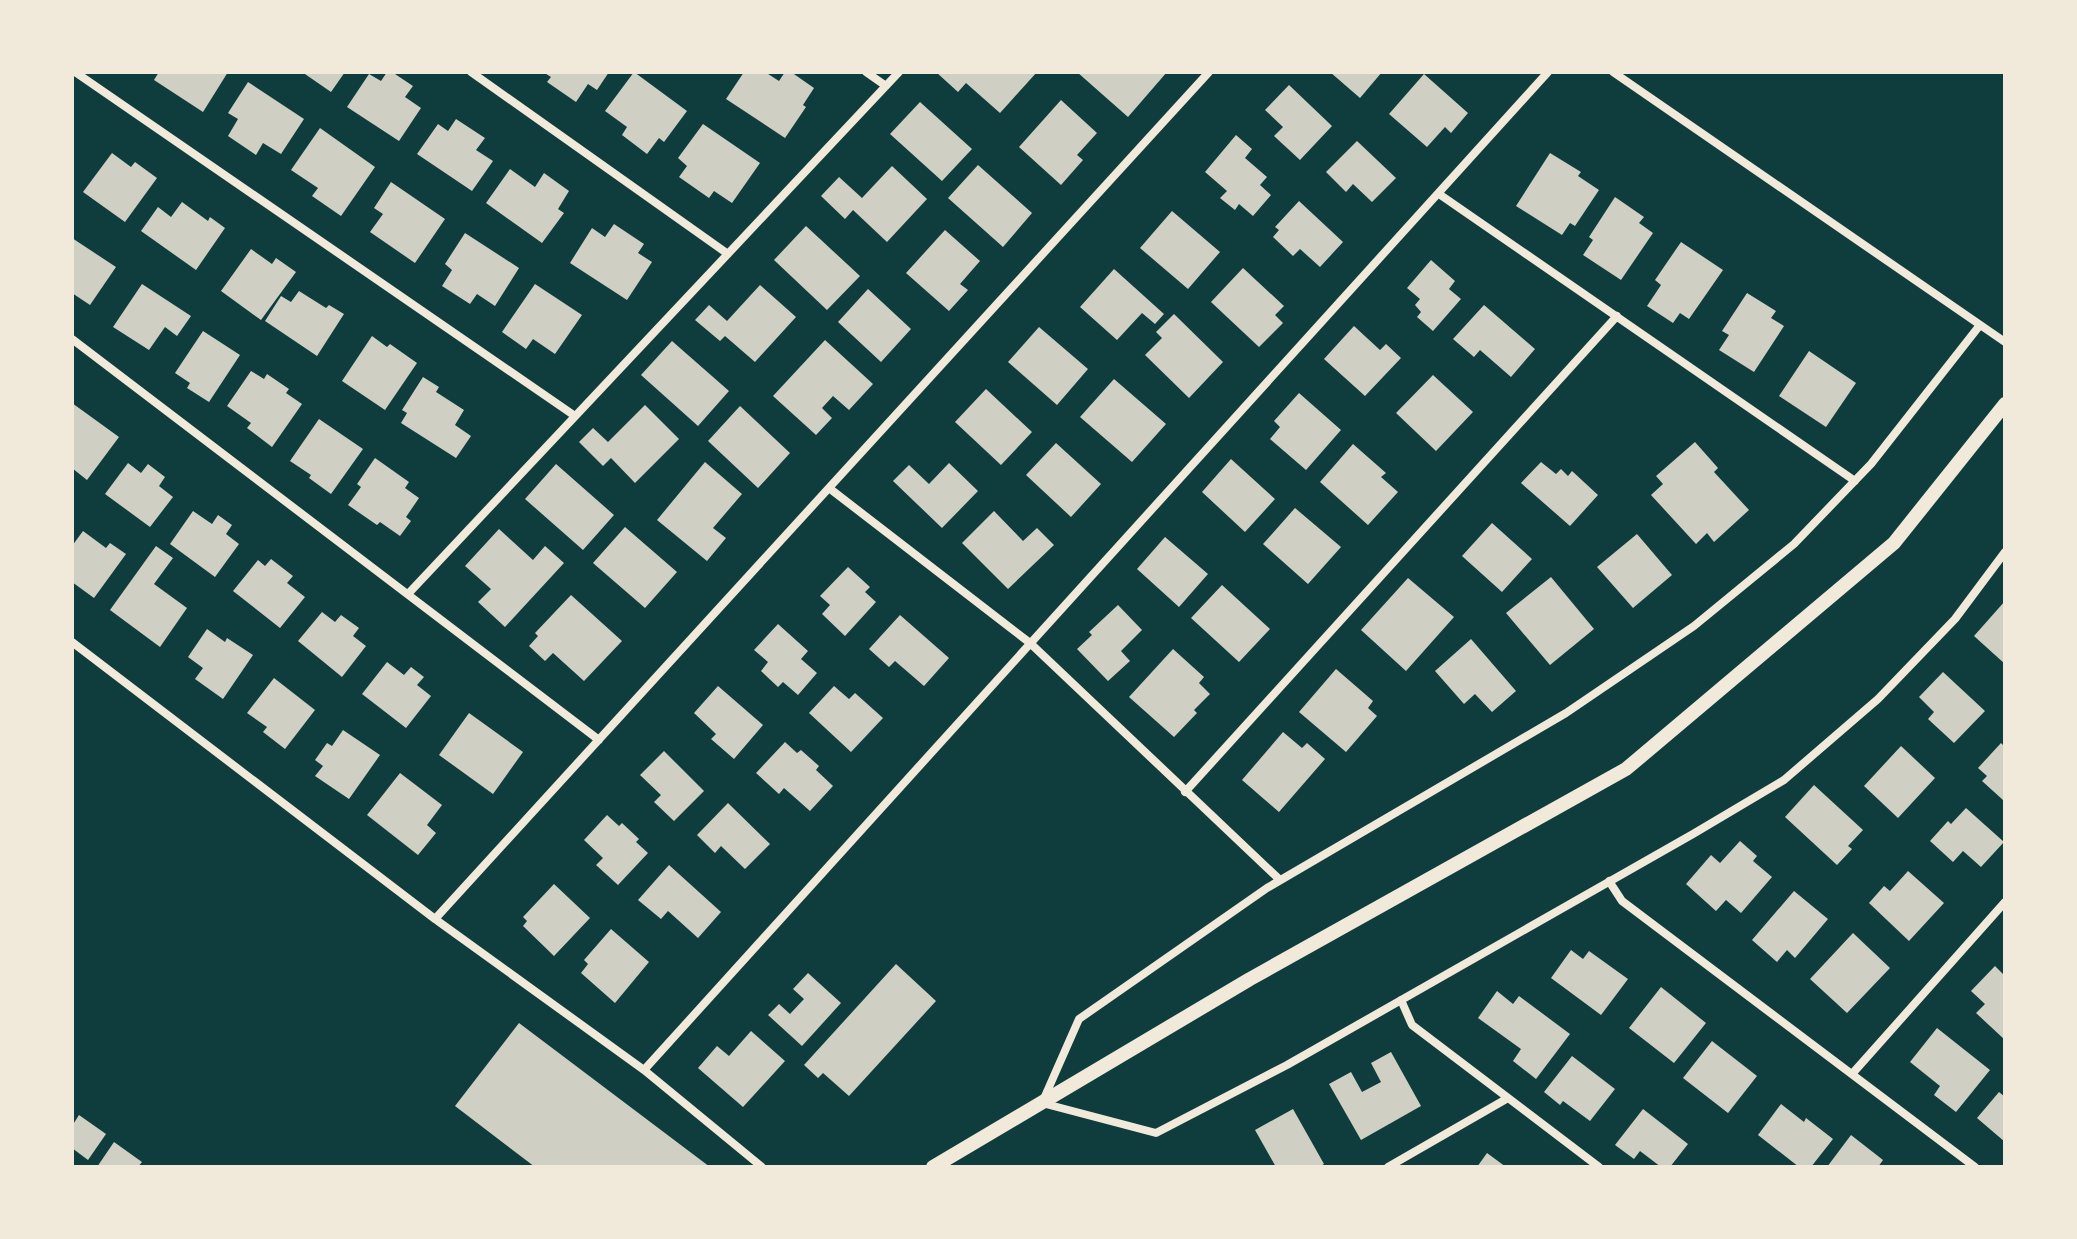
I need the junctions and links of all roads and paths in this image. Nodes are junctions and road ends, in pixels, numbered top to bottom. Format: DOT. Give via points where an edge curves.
graph roads {
  1 [pos="75,72"];
  2 [pos="471,72"];
  3 [pos="866,72"];
  4 [pos="899,72"];
  5 [pos="1209,72"];
  6 [pos="1548,72"];
  7 [pos="1613,72"];
  8 [pos="886,86"];
  9 [pos="1439,194"];
  10 [pos="728,254"];
  11 [pos="1617,316"];
  12 [pos="1980,325"];
  13 [pos="72,339"];
  14 [pos="2005,342"];
  15 [pos="2005,404"];
  16 [pos="575,416"];
  17 [pos="1855,481"];
  18 [pos="829,488"];
  19 [pos="2005,552"];
  20 [pos="408,594"];
  21 [pos="72,642"];
  22 [pos="1030,643"];
  23 [pos="599,740"];
  24 [pos="1185,792"];
  25 [pos="1280,880"];
  26 [pos="1609,881"];
  27 [pos="2005,902"];
  28 [pos="435,919"];
  29 [pos="1401,1000"];
  30 [pos="644,1070"];
  31 [pos="1852,1074"];
  32 [pos="1508,1098"];
  33 [pos="1042,1103"];
  34 [pos="762,1167"];
  35 [pos="933,1167"];
  36 [pos="1388,1167"];
  37 [pos="1599,1167"];
  38 [pos="1975,1167"];
  1 -- 16 [label="street"];
  2 -- 10 [label="street"];
  3 -- 8 [label="street"];
  4 -- 8 [label="street"];
  5 -- 18 [label="street"];
  6 -- 9 [label="street"];
  7 -- 12 [label="street"];
  8 -- 10 [label="street"];
  9 -- 11 [label="street"];
  9 -- 22 [label="street"];
  10 -- 16 [label="street"];
  11 -- 17 [label="street"];
  11 -- 24 [label="street"];
  12 -- 14 [label="street"];
  12 -- 17 [label="street"];
  13 -- 20 [label="street"];
  15 -- 33 [label="street" via="1894,543 1626,769 1250,979"];
  16 -- 20 [label="street"];
  17 -- 25 [label="street" via="1794,544 1694,626 1566,713"];
  18 -- 22 [label="street"];
  18 -- 23 [label="street"];
  19 -- 26 [label="street" via="1955,619 1878,699 1784,780"];
  20 -- 23 [label="street"];
  21 -- 28 [label="street"];
  22 -- 24 [label="street"];
  22 -- 30 [label="street"];
  23 -- 28 [label="street"];
  24 -- 25 [label="street"];
  25 -- 33 [label="street" via="1079,1019"];
  26 -- 29 [label="street"];
  26 -- 31 [label="street" via="1622,901"];
  27 -- 31 [label="street"];
  28 -- 30 [label="street"];
  29 -- 32 [label="street" via="1412,1025"];
  29 -- 33 [label="street" via="1156,1133"];
  30 -- 34 [label="street"];
  31 -- 38 [label="street"];
  32 -- 36 [label="street"];
  32 -- 37 [label="street"];
  33 -- 35 [label="street"];
}
